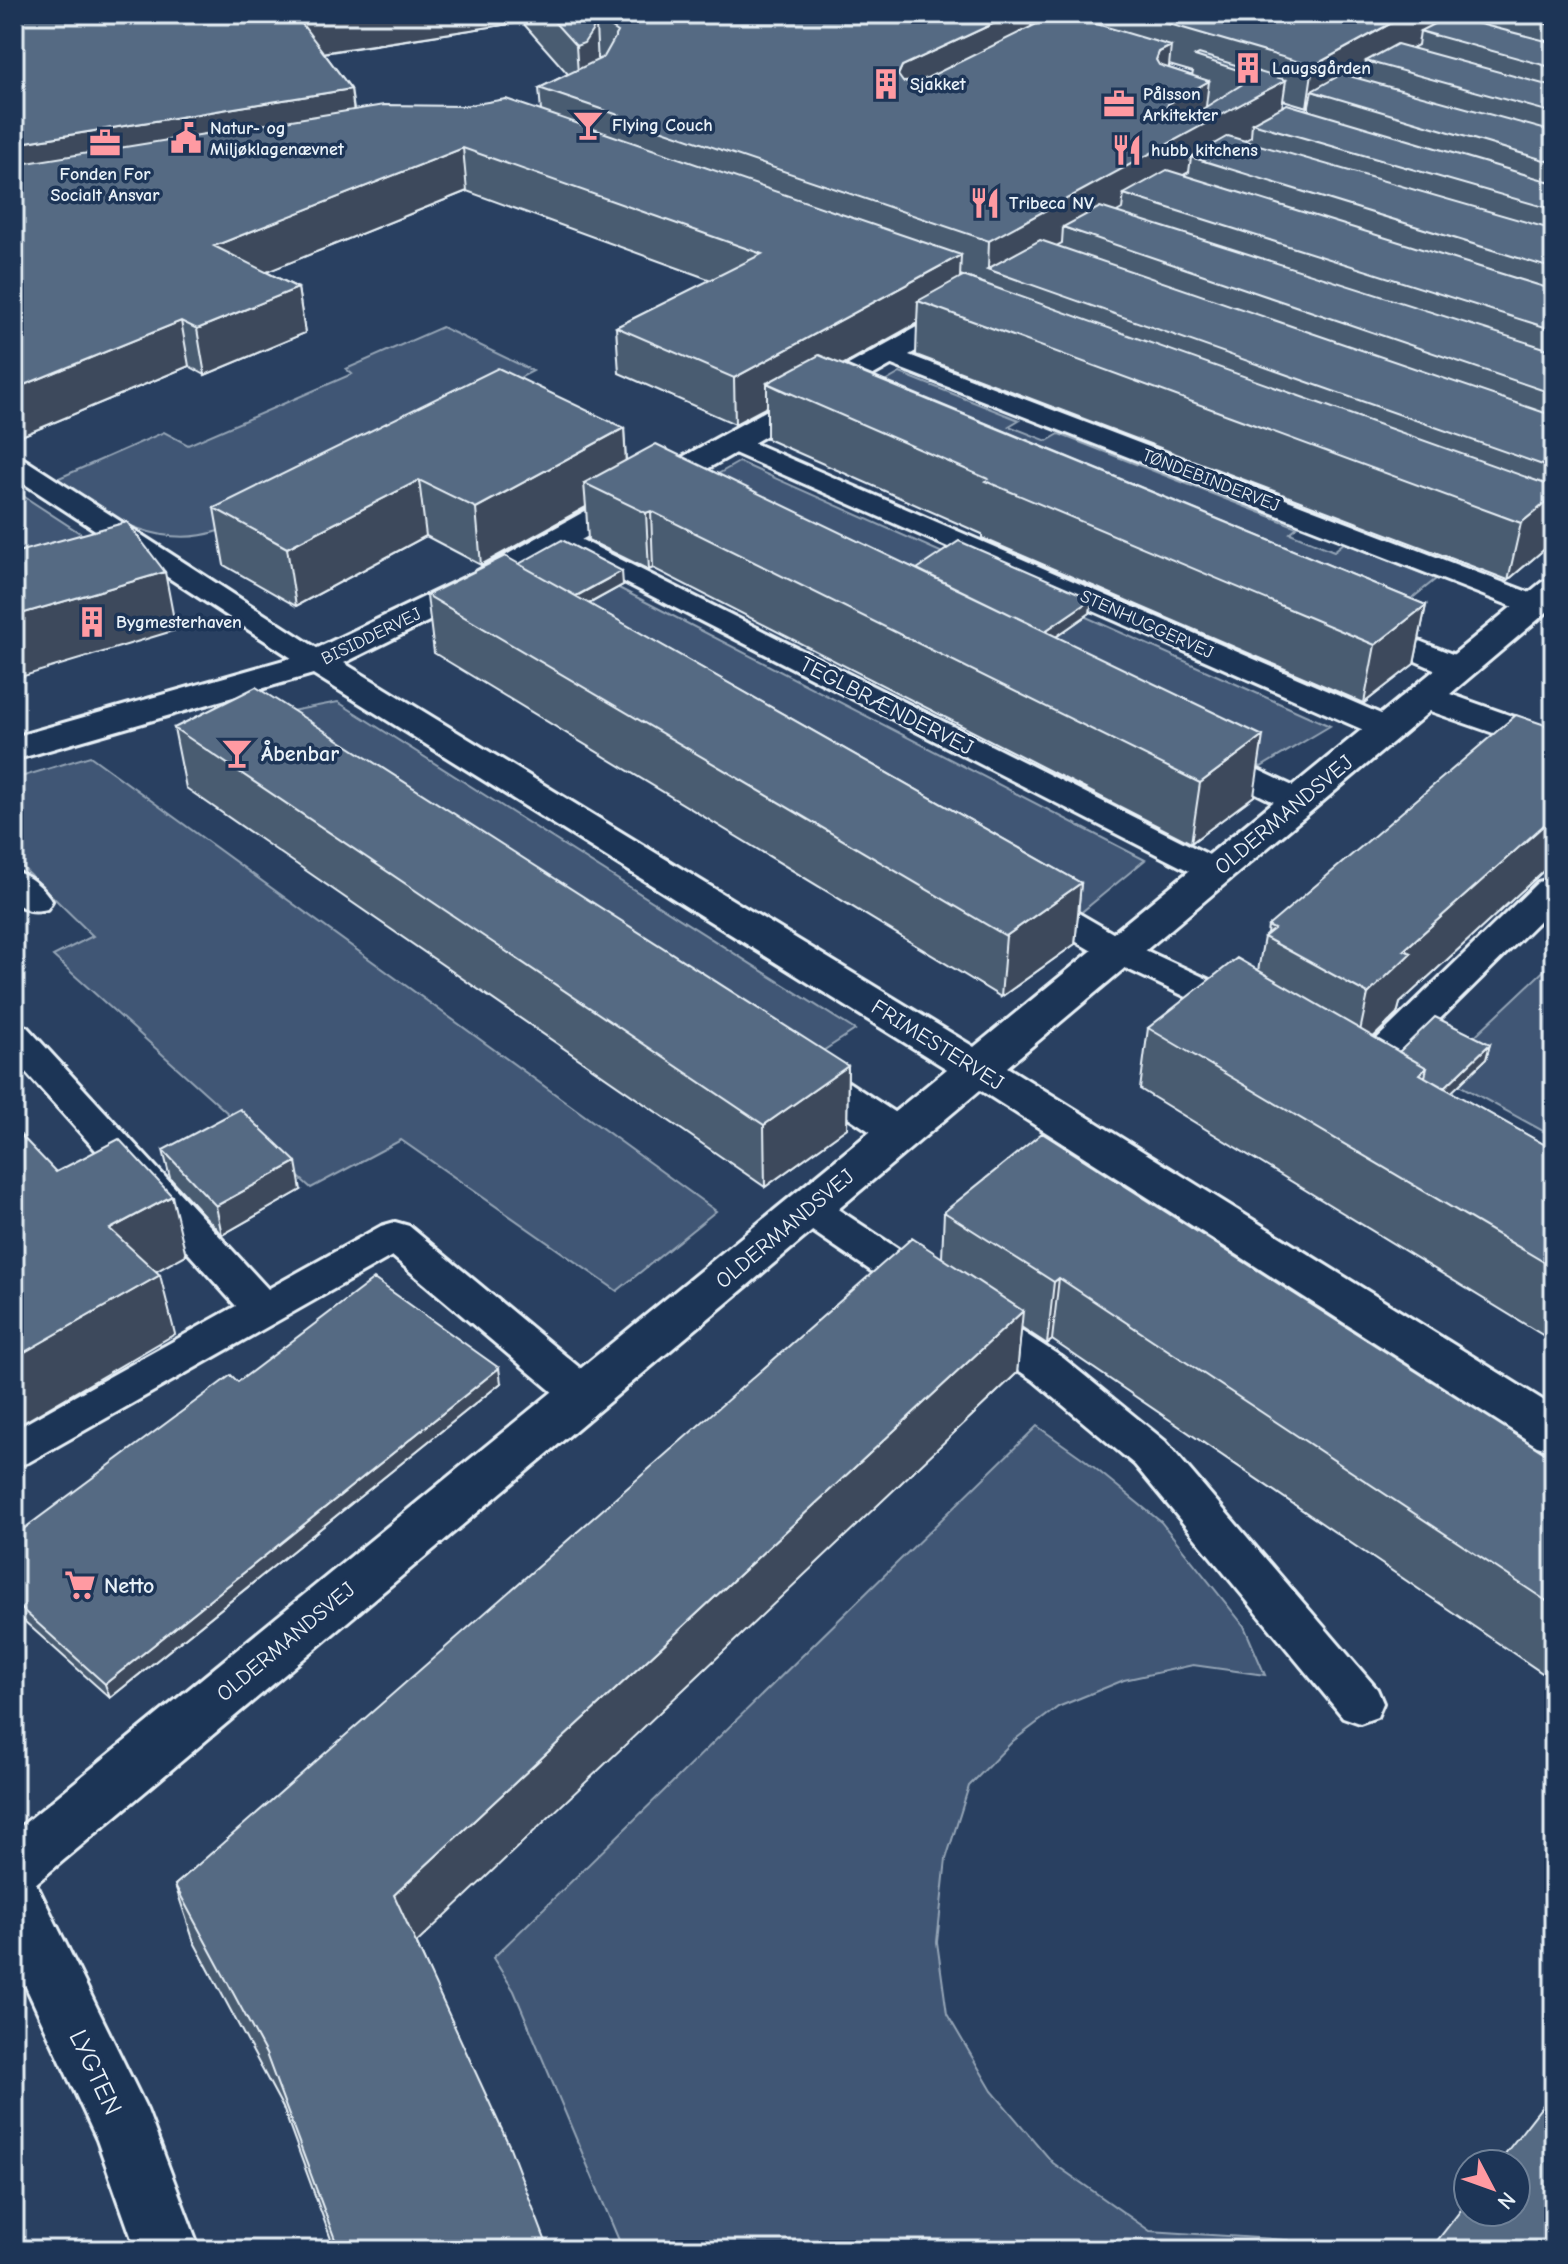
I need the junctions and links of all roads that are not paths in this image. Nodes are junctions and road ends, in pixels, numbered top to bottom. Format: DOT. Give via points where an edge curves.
graph roads {
  1 [pos="988,313"];
  2 [pos="888,355"];
  3 [pos="816,395"];
  4 [pos="846,407"];
  5 [pos="733,442"];
  6 [pos="14,465"];
  7 [pos="659,483"];
  8 [pos="687,497"];
  9 [pos="560,538"];
  10 [pos="1544,597"];
  11 [pos="1342,618"];
  12 [pos="318,662"];
  13 [pos="1459,668"];
  14 [pos="224,689"];
  15 [pos="1424,697"];
  16 [pos="263,714"];
  17 [pos="1386,728"];
  18 [pos="1554,743"];
  19 [pos="1184,745"];
  20 [pos="14,749"];
  21 [pos="1298,801"];
  22 [pos="1215,871"];
  23 [pos="1008,887"];
  24 [pos="1554,892"];
  25 [pos="1118,951"];
  26 [pos="1270,1025"];
  27 [pos="14,1036"];
  28 [pos="779,1054"];
  29 [pos="1321,1055"];
  30 [pos="977,1068"];
  31 [pos="899,1133"];
  32 [pos="807,1208"];
  33 [pos="263,1310"];
  34 [pos="583,1394"];
  35 [pos="1554,1432"];
  36 [pos="14,1450"];
  37 [pos="1360,1703"];
  38 [pos="14,1867"];
  39 [pos="14,1898"];
  40 [pos="168,2250"];
  1 -- 2 [label="street, BISIDDERVEJ" via="958,302"];
  2 -- 3 [label="street, BISIDDERVEJ"];
  2 -- 10 [label="lane, TØNDEBINDERVEJ"];
  3 -- 4 [label="lane"];
  3 -- 5 [label="street, BISIDDERVEJ"];
  5 -- 7 [label="street, BISIDDERVEJ"];
  5 -- 17 [label="lane, STENHUGGERVEJ"];
  6 -- 12 [label="lane"];
  7 -- 8 [label="lane"];
  7 -- 9 [label="street, BISIDDERVEJ"];
  9 -- 12 [label="street, BISIDDERVEJ" via="498,589"];
  9 -- 22 [label="lane, TEGLBRÆNDERVEJ"];
  10 -- 13 [label="street, OLDERMANDSVEJ"];
  11 -- 13 [label="lane"];
  12 -- 14 [label="street, BISIDDERVEJ"];
  12 -- 30 [label="street, FRIMESTERVEJ"];
  13 -- 15 [label="street, OLDERMANDSVEJ"];
  14 -- 16 [label="lane"];
  14 -- 20 [label="street, BISIDDERVEJ"];
  15 -- 17 [label="street, OLDERMANDSVEJ"];
  15 -- 18 [label="street"];
  17 -- 21 [label="street, OLDERMANDSVEJ"];
  19 -- 21 [label="lane"];
  21 -- 22 [label="street, OLDERMANDSVEJ"];
  22 -- 25 [label="street, OLDERMANDSVEJ"];
  23 -- 25 [label="lane"];
  24 -- 29 [label="lane" via="1550,890 1371,1086"];
  25 -- 26 [label="lane"];
  25 -- 30 [label="street, OLDERMANDSVEJ"];
  27 -- 33 [label="lane"];
  28 -- 31 [label="lane"];
  30 -- 31 [label="street, OLDERMANDSVEJ"];
  30 -- 35 [label="street, FRIMESTERVEJ"];
  31 -- 32 [label="street, OLDERMANDSVEJ"];
  32 -- 34 [label="street, OLDERMANDSVEJ"];
  32 -- 37 [label="lane" via="1048,1369 1150,1453"];
  33 -- 34 [label="lane" via="395,1236"];
  33 -- 36 [label="lane"];
  34 -- 38 [label="street, OLDERMANDSVEJ"];
  39 -- 40 [label="street, LYGTEN" via="125,2132"];
}
